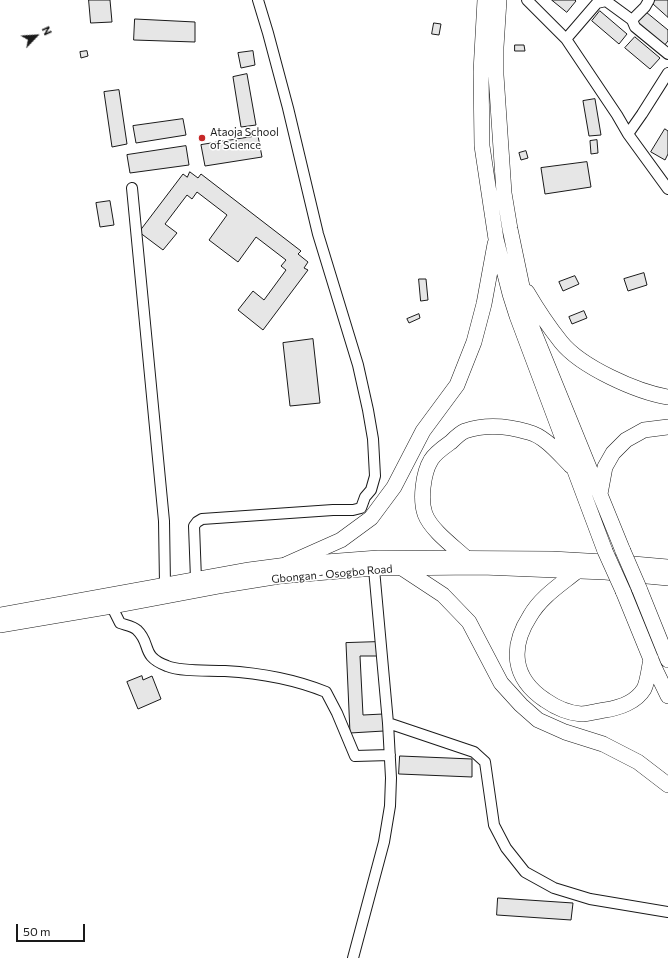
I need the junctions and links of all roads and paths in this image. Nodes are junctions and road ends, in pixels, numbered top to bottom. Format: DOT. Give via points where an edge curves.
graph roads {
  1 [pos="258,0"];
  2 [pos="485,0"];
  3 [pos="499,0"];
  4 [pos="527,0"];
  5 [pos="649,0"];
  6 [pos="598,2"];
  7 [pos="632,20"];
  8 [pos="566,39"];
  9 [pos="668,54"];
  10 [pos="668,72"];
  11 [pos="628,134"];
  12 [pos="132,188"];
  13 [pos="668,189"];
  14 [pos="496,239"];
  15 [pos="522,284"];
  16 [pos="668,397"];
  17 [pos="668,427"];
  18 [pos="575,470"];
  19 [pos="600,494"];
  20 [pos="466,558"];
  21 [pos="287,564"];
  22 [pos="668,566"];
  23 [pos="402,568"];
  24 [pos="374,569"];
  25 [pos="576,572"];
  26 [pos="196,578"];
  27 [pos="668,579"];
  28 [pos="165,584"];
  29 [pos="112,607"];
  30 [pos="0,614"];
  31 [pos="0,626"];
  32 [pos="651,659"];
  33 [pos="668,660"];
  34 [pos="668,696"];
  35 [pos="388,723"];
  36 [pos="390,755"];
  37 [pos="668,785"];
  38 [pos="668,912"];
  39 [pos="353,958"];
  1 -- 26 [label="street" via="288,108 318,234 358,365 373,439 375,476 361,508 202,519 194,526"];
  2 -- 14 [label="highway" via="480,72 482,146"];
  3 -- 15 [label="highway" via="496,75 504,193"];
  4 -- 8 [label="street"];
  5 -- 7 [label="street"];
  6 -- 7 [label="street" via="606,2"];
  6 -- 8 [label="street"];
  7 -- 9 [label="street" via="635,27"];
  8 -- 11 [label="street"];
  10 -- 11 [label="street"];
  11 -- 13 [label="street"];
  12 -- 28 [label="street" via="164,521"];
  14 -- 18 [label="highway" via="517,316"];
  14 -- 21 [label="highway" via="474,342 457,385 423,431 394,486 371,518 341,540"];
  15 -- 16 [label="highway" via="562,343 584,363 655,395"];
  15 -- 19 [label="highway" via="529,320"];
  17 -- 19 [label="highway" via="644,430 626,440 612,453 605,467"];
  18 -- 20 [label="highway" via="541,438 530,432 489,426 464,431 445,446 431,461 424,479 422,500 433,528"];
  18 -- 32 [label="highway, bridge" via="605,551"];
  19 -- 33 [label="highway, bridge"];
  20 -- 21 [label="main road, Gbongan - Osogbo Road" via="378,557"];
  20 -- 22 [label="main road, Gbongan - Osogbo Road" via="552,558"];
  21 -- 26 [label="main road, Gbongan - Osogbo Road"];
  23 -- 24 [label="main road, Gbongan - Osogbo Road"];
  23 -- 25 [label="main road, Gbongan - Osogbo Road"];
  23 -- 37 [label="highway" via="444,595 469,622 502,684 520,705 538,720 603,744 638,762"];
  24 -- 29 [label="main road, Gbongan - Osogbo Road" via="280,577"];
  24 -- 35 [label="street"];
  25 -- 27 [label="main road, Gbongan - Osogbo Road"];
  25 -- 32 [label="highway" via="548,594 530,614 518,638 519,672 524,681 550,704 582,714 615,708 633,700 644,688"];
  26 -- 28 [label="main road, Gbongan - Osogbo Road"];
  28 -- 30 [label="main road, Gbongan - Osogbo Road"];
  29 -- 31 [label="main road, Gbongan - Osogbo Road"];
  29 -- 36 [label="street" via="120,623 137,629 153,659 168,666 262,675 312,686 326,692 355,756"];
  32 -- 34 [label="highway"];
  35 -- 36 [label="street"];
  35 -- 38 [label="street" via="474,752 485,762 494,825 506,848 526,872 554,888 590,899"];
  36 -- 39 [label="street" via="390,806 384,842"];
}
